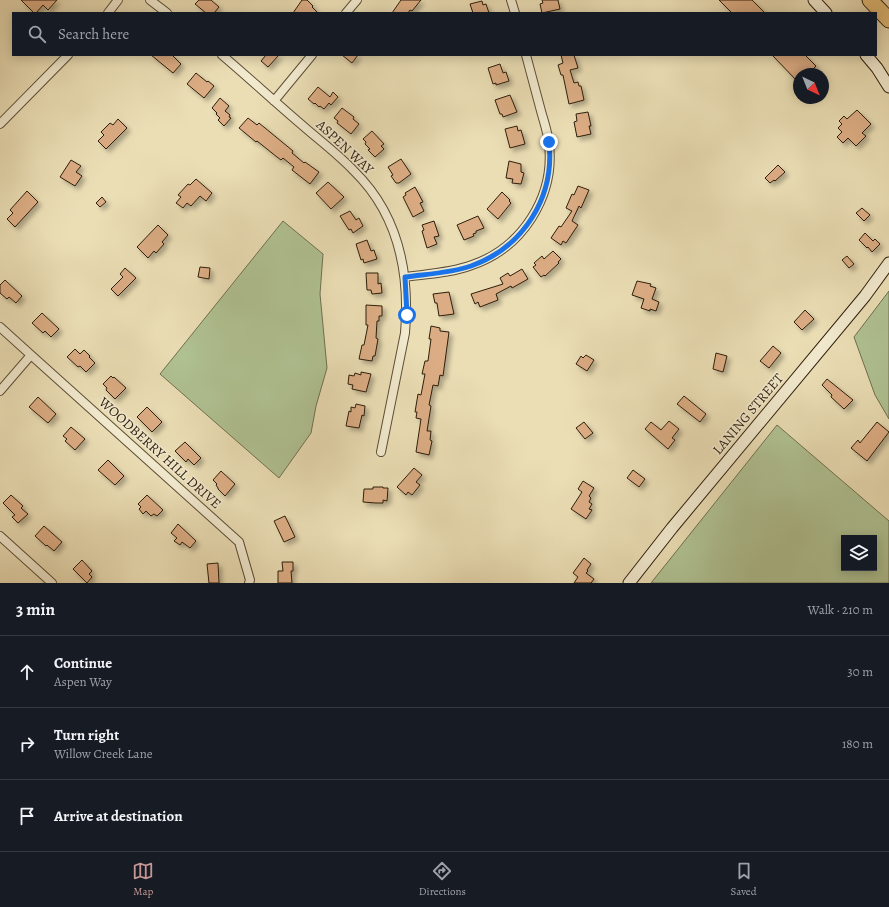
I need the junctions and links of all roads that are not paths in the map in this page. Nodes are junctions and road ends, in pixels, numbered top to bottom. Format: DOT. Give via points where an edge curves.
graph roads {
  1 [pos="118,0"];
  2 [pos="150,0"];
  3 [pos="357,0"];
  4 [pos="511,0"];
  5 [pos="814,0"];
  6 [pos="870,0"];
  7 [pos="109,12"];
  8 [pos="166,12"];
  9 [pos="347,12"];
  10 [pos="515,12"];
  11 [pos="825,12"];
  12 [pos="889,20"];
  13 [pos="67,56"];
  14 [pos="223,56"];
  15 [pos="311,56"];
  16 [pos="526,56"];
  17 [pos="867,56"];
  18 [pos="889,87"];
  19 [pos="274,101"];
  20 [pos="0,124"];
  21 [pos="889,263"];
  22 [pos="405,277"];
  23 [pos="0,327"];
  24 [pos="31,355"];
  25 [pos="0,390"];
  26 [pos="381,452"];
  27 [pos="0,536"];
  28 [pos="52,583"];
  29 [pos="249,583"];
  30 [pos="629,583"];
  1 -- 7 [label="street"];
  2 -- 8 [label="street"];
  3 -- 9 [label="street"];
  4 -- 10 [label="street"];
  5 -- 11 [label="street"];
  6 -- 12 [label="highway"];
  13 -- 20 [label="street"];
  14 -- 19 [label="street, ASPEN WAY"];
  15 -- 19 [label="street"];
  16 -- 22 [label="street" via="550,152 546,185 535,215 511,242 484,260 465,267"];
  17 -- 18 [label="street"];
  19 -- 22 [label="street, ASPEN WAY" via="353,170 368,187 385,212 392,228 401,253"];
  21 -- 30 [label="street, LANING STREET" via="865,296"];
  22 -- 26 [label="street, ASPEN WAY" via="405,333"];
  23 -- 24 [label="street, WOODBERRY HILL DRIVE"];
  24 -- 25 [label="street"];
  24 -- 29 [label="street, WOODBERRY HILL DRIVE" via="239,542"];
  27 -- 28 [label="street"];
}
